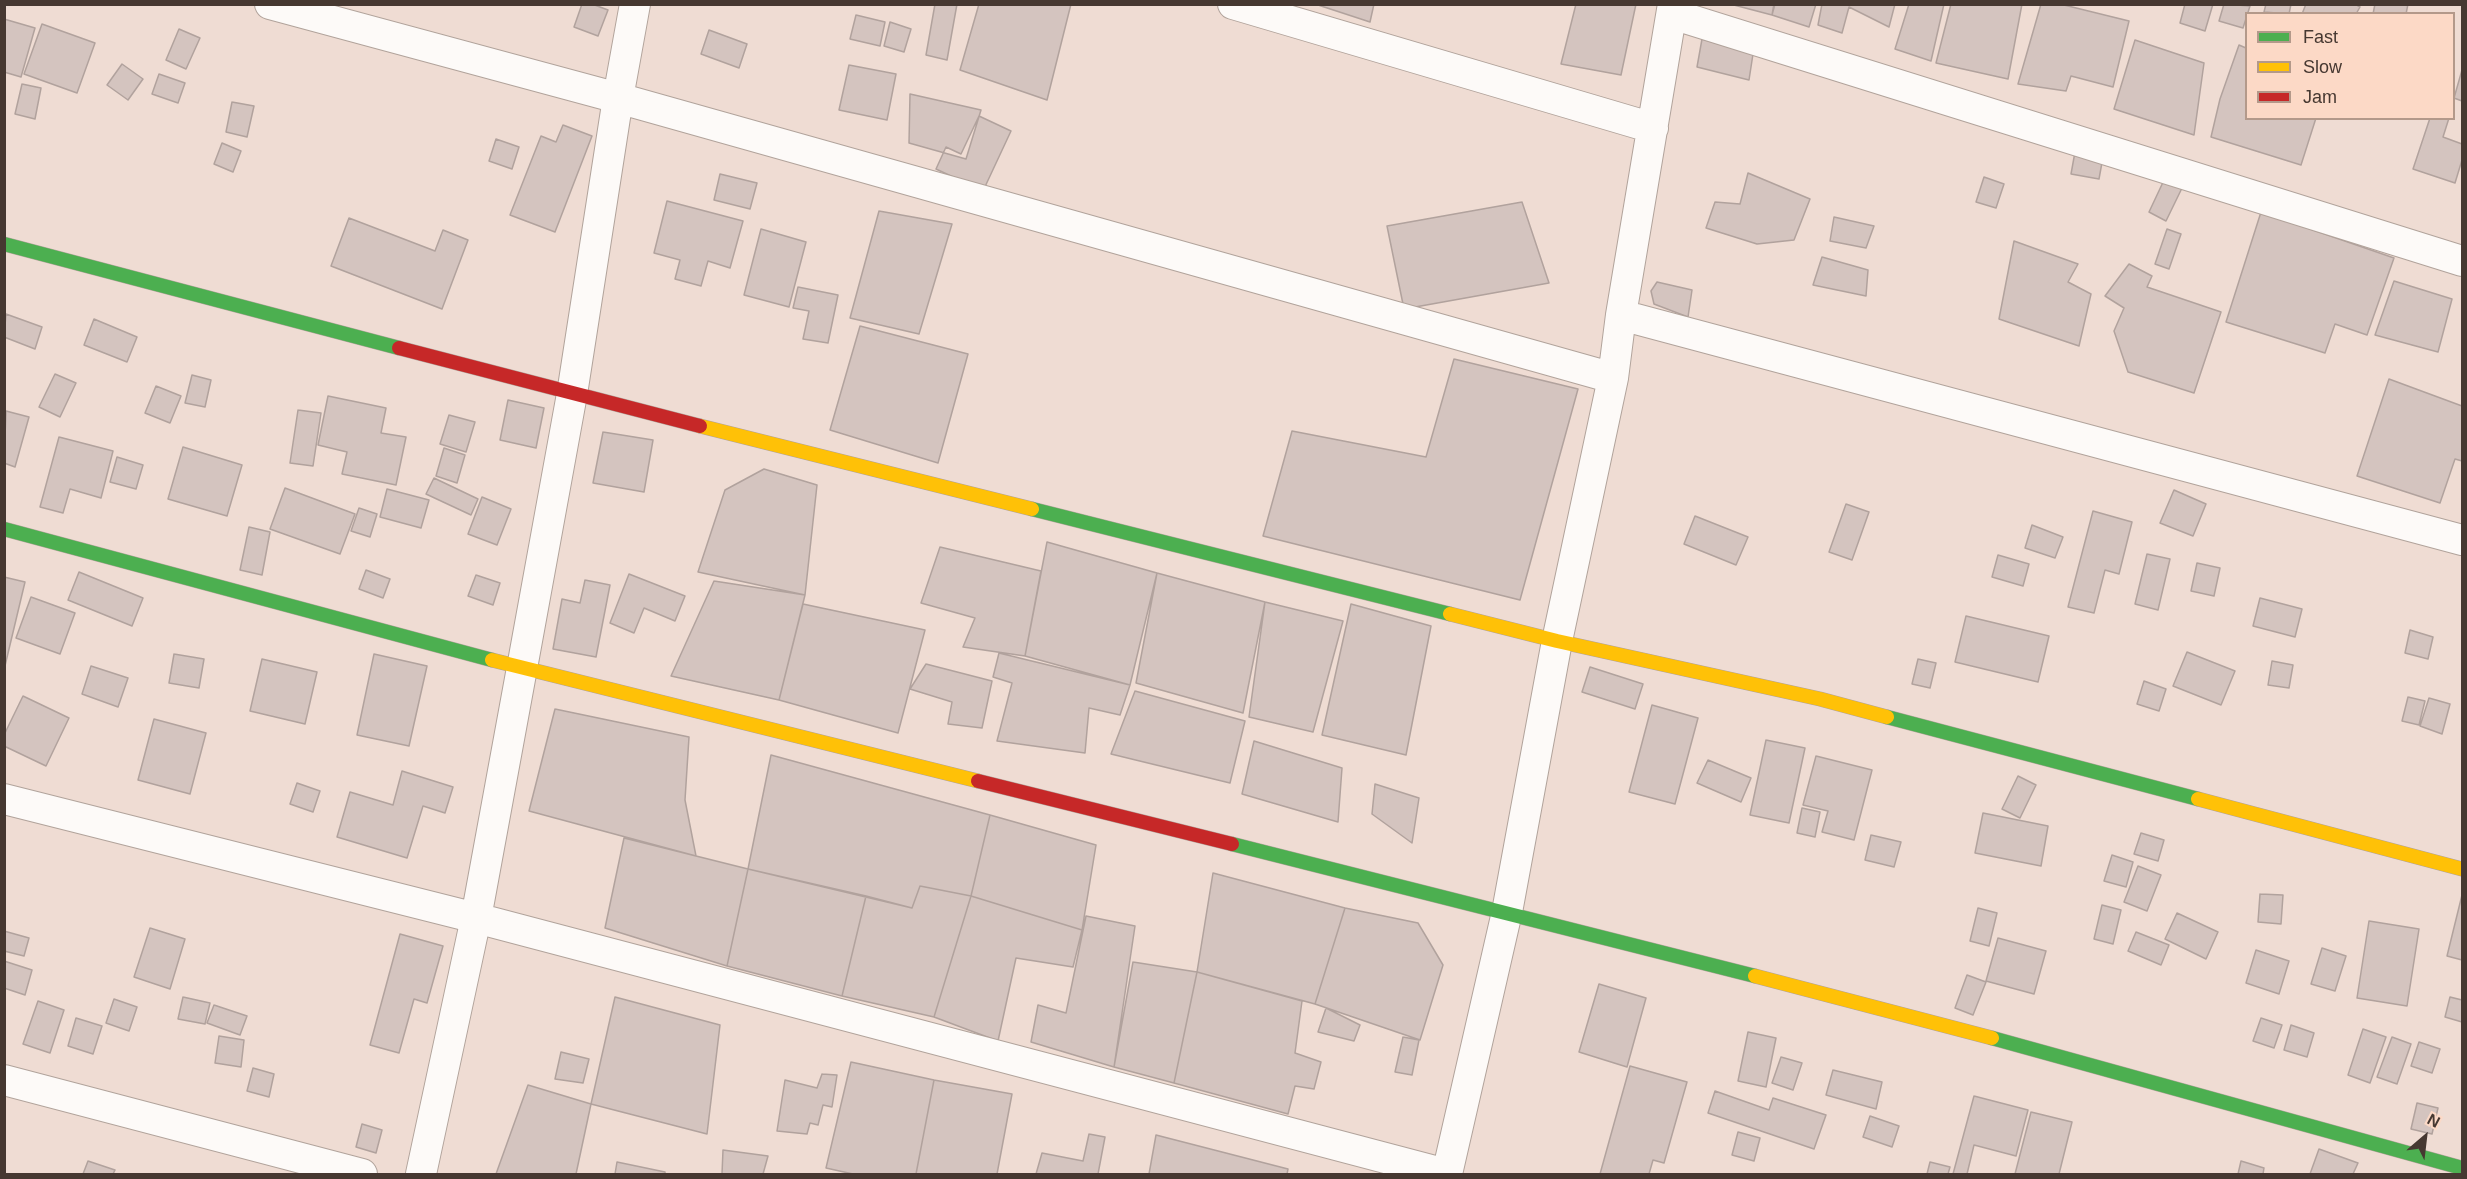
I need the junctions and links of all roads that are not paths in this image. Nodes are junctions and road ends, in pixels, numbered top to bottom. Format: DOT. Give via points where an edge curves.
graph roads {
  1 [pos="270,4"];
  2 [pos="635,4"];
  3 [pos="1233,4"];
  4 [pos="1673,9"];
  5 [pos="618,98"];
  6 [pos="1653,128"];
  7 [pos="4,243"];
  8 [pos="2463,261"];
  9 [pos="1621,315"];
  10 [pos="1613,378"];
  11 [pos="572,394"];
  12 [pos="4,529"];
  13 [pos="2463,540"];
  14 [pos="1557,641"];
  15 [pos="522,668"];
  16 [pos="4,799"];
  17 [pos="2463,869"];
  18 [pos="1508,912"];
  19 [pos="476,918"];
  20 [pos="4,1080"];
  21 [pos="2463,1168"];
  22 [pos="362,1174"];
  23 [pos="421,1174"];
  24 [pos="1446,1174"];
  1 -- 5 [label="street"];
  2 -- 5 [label="street"];
  3 -- 6 [label="street"];
  4 -- 6 [label="street"];
  4 -- 8 [label="street"];
  5 -- 10 [label="street"];
  5 -- 11 [label="street"];
  6 -- 9 [label="street"];
  7 -- 11 [label="street"];
  9 -- 10 [label="street"];
  9 -- 13 [label="street"];
  10 -- 14 [label="street"];
  11 -- 14 [label="street"];
  11 -- 15 [label="street"];
  12 -- 15 [label="street"];
  14 -- 17 [label="street" via="1820,699"];
  14 -- 18 [label="street"];
  15 -- 18 [label="street"];
  15 -- 19 [label="street"];
  16 -- 19 [label="street"];
  18 -- 21 [label="street" via="1972,1032"];
  18 -- 24 [label="street"];
  19 -- 23 [label="street"];
  19 -- 24 [label="street"];
  20 -- 22 [label="street"];
}
